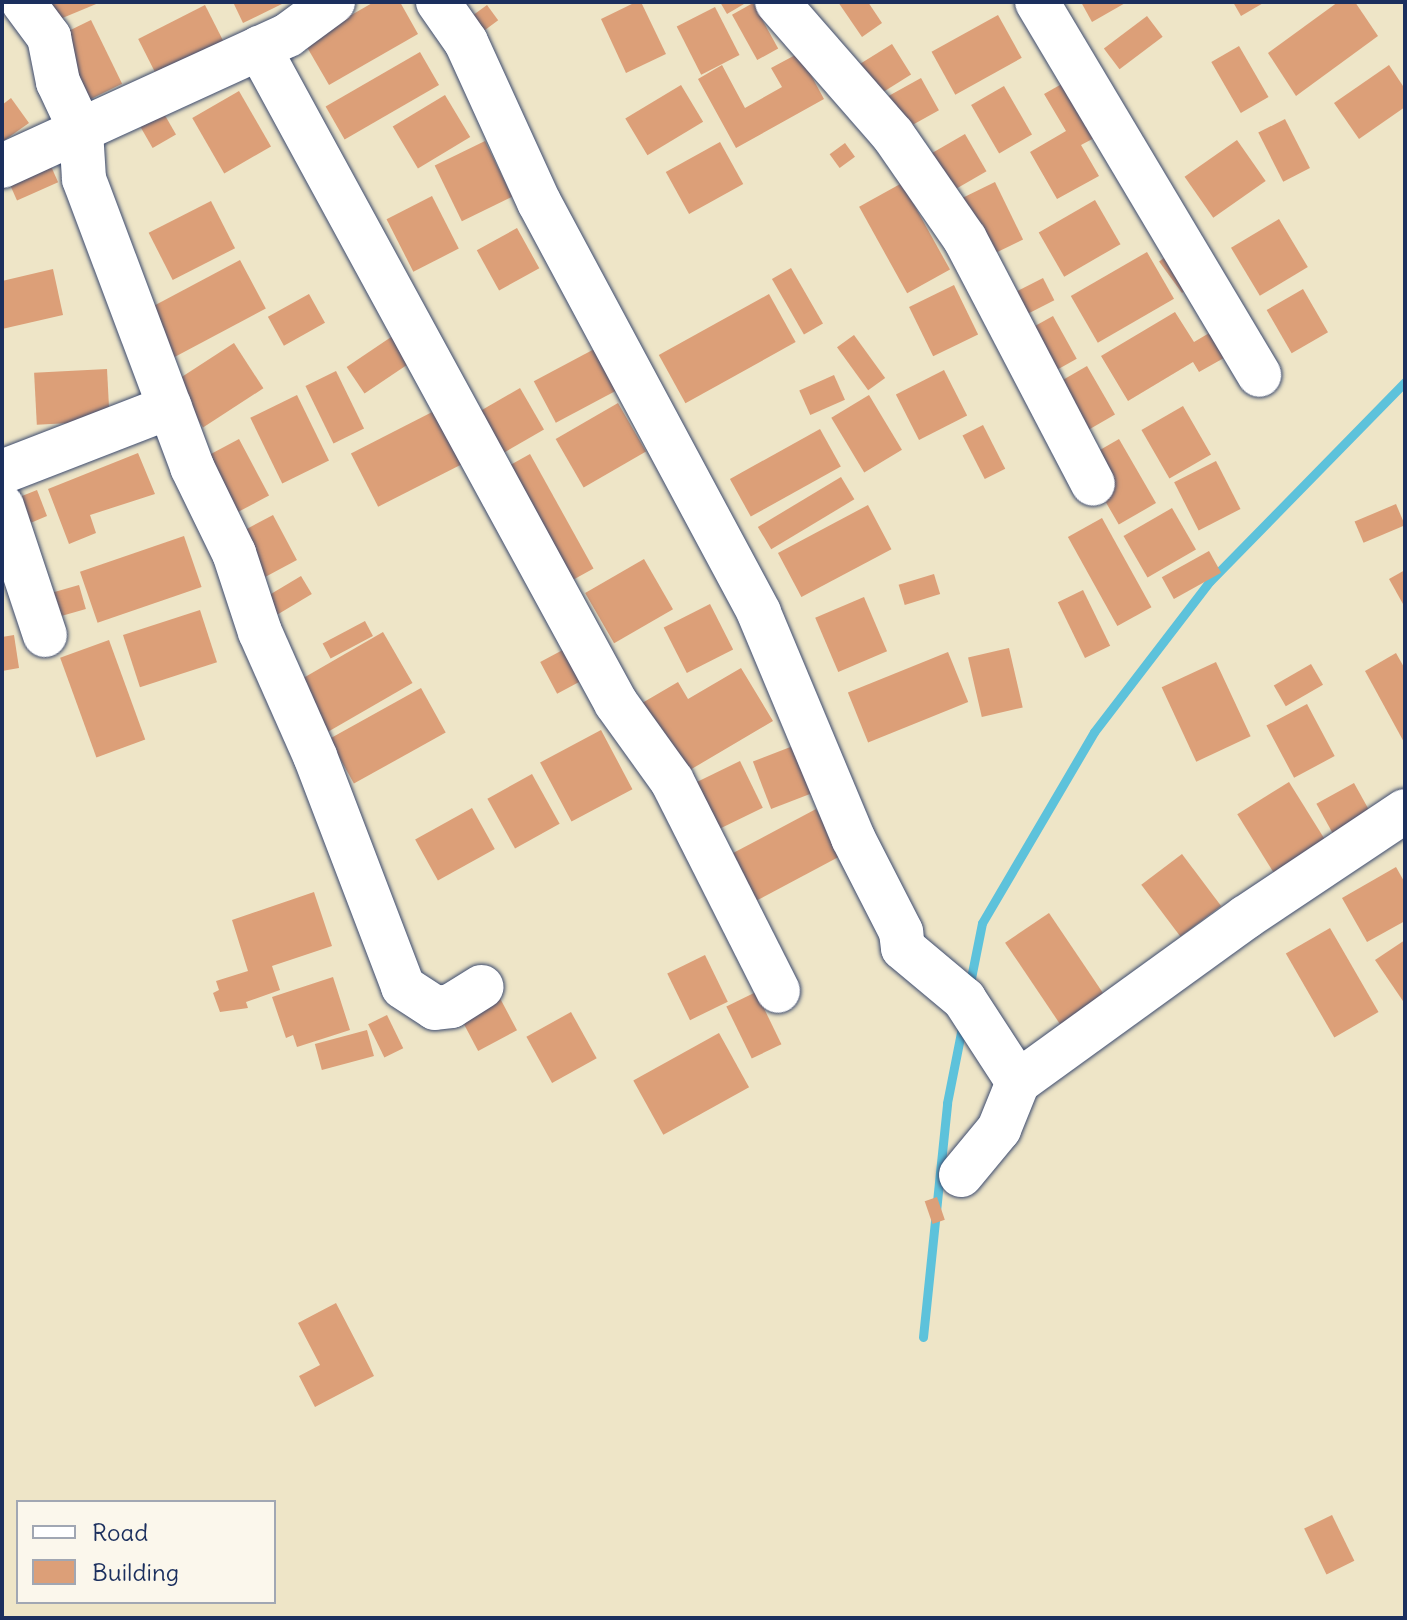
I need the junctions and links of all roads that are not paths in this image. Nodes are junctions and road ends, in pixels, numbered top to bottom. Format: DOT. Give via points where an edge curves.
graph roads {
  1 [pos="23,2"];
  2 [pos="333,2"];
  3 [pos="438,2"];
  4 [pos="777,2"];
  5 [pos="1037,2"];
  6 [pos="259,48"];
  7 [pos="81,131"];
  8 [pos="2,166"];
  9 [pos="1259,375"];
  10 [pos="170,407"];
  11 [pos="2,472"];
  12 [pos="1093,484"];
  13 [pos="2,506"];
  14 [pos="45,635"];
  15 [pos="1405,811"];
  16 [pos="482,987"];
  17 [pos="778,991"];
  18 [pos="1018,1082"];
  19 [pos="961,1175"];
  1 -- 7 [label="street" via="49,37 58,82"];
  2 -- 6 [label="street" via="288,35"];
  3 -- 18 [label="street" via="466,42 539,202 759,613 853,838 901,932 902,946 964,999"];
  4 -- 12 [label="street" via="893,135 965,239"];
  5 -- 9 [label="street"];
  6 -- 7 [label="street"];
  6 -- 17 [label="street" via="616,703 672,781"];
  7 -- 8 [label="street"];
  7 -- 10 [label="street" via="84,179"];
  10 -- 11 [label="street"];
  10 -- 16 [label="street" via="234,553 260,632 315,756 403,987 435,1008 451,1006"];
  13 -- 14 [label="street"];
  15 -- 18 [label="street" via="1246,917"];
  18 -- 19 [label="street" via="999,1129"];
}
